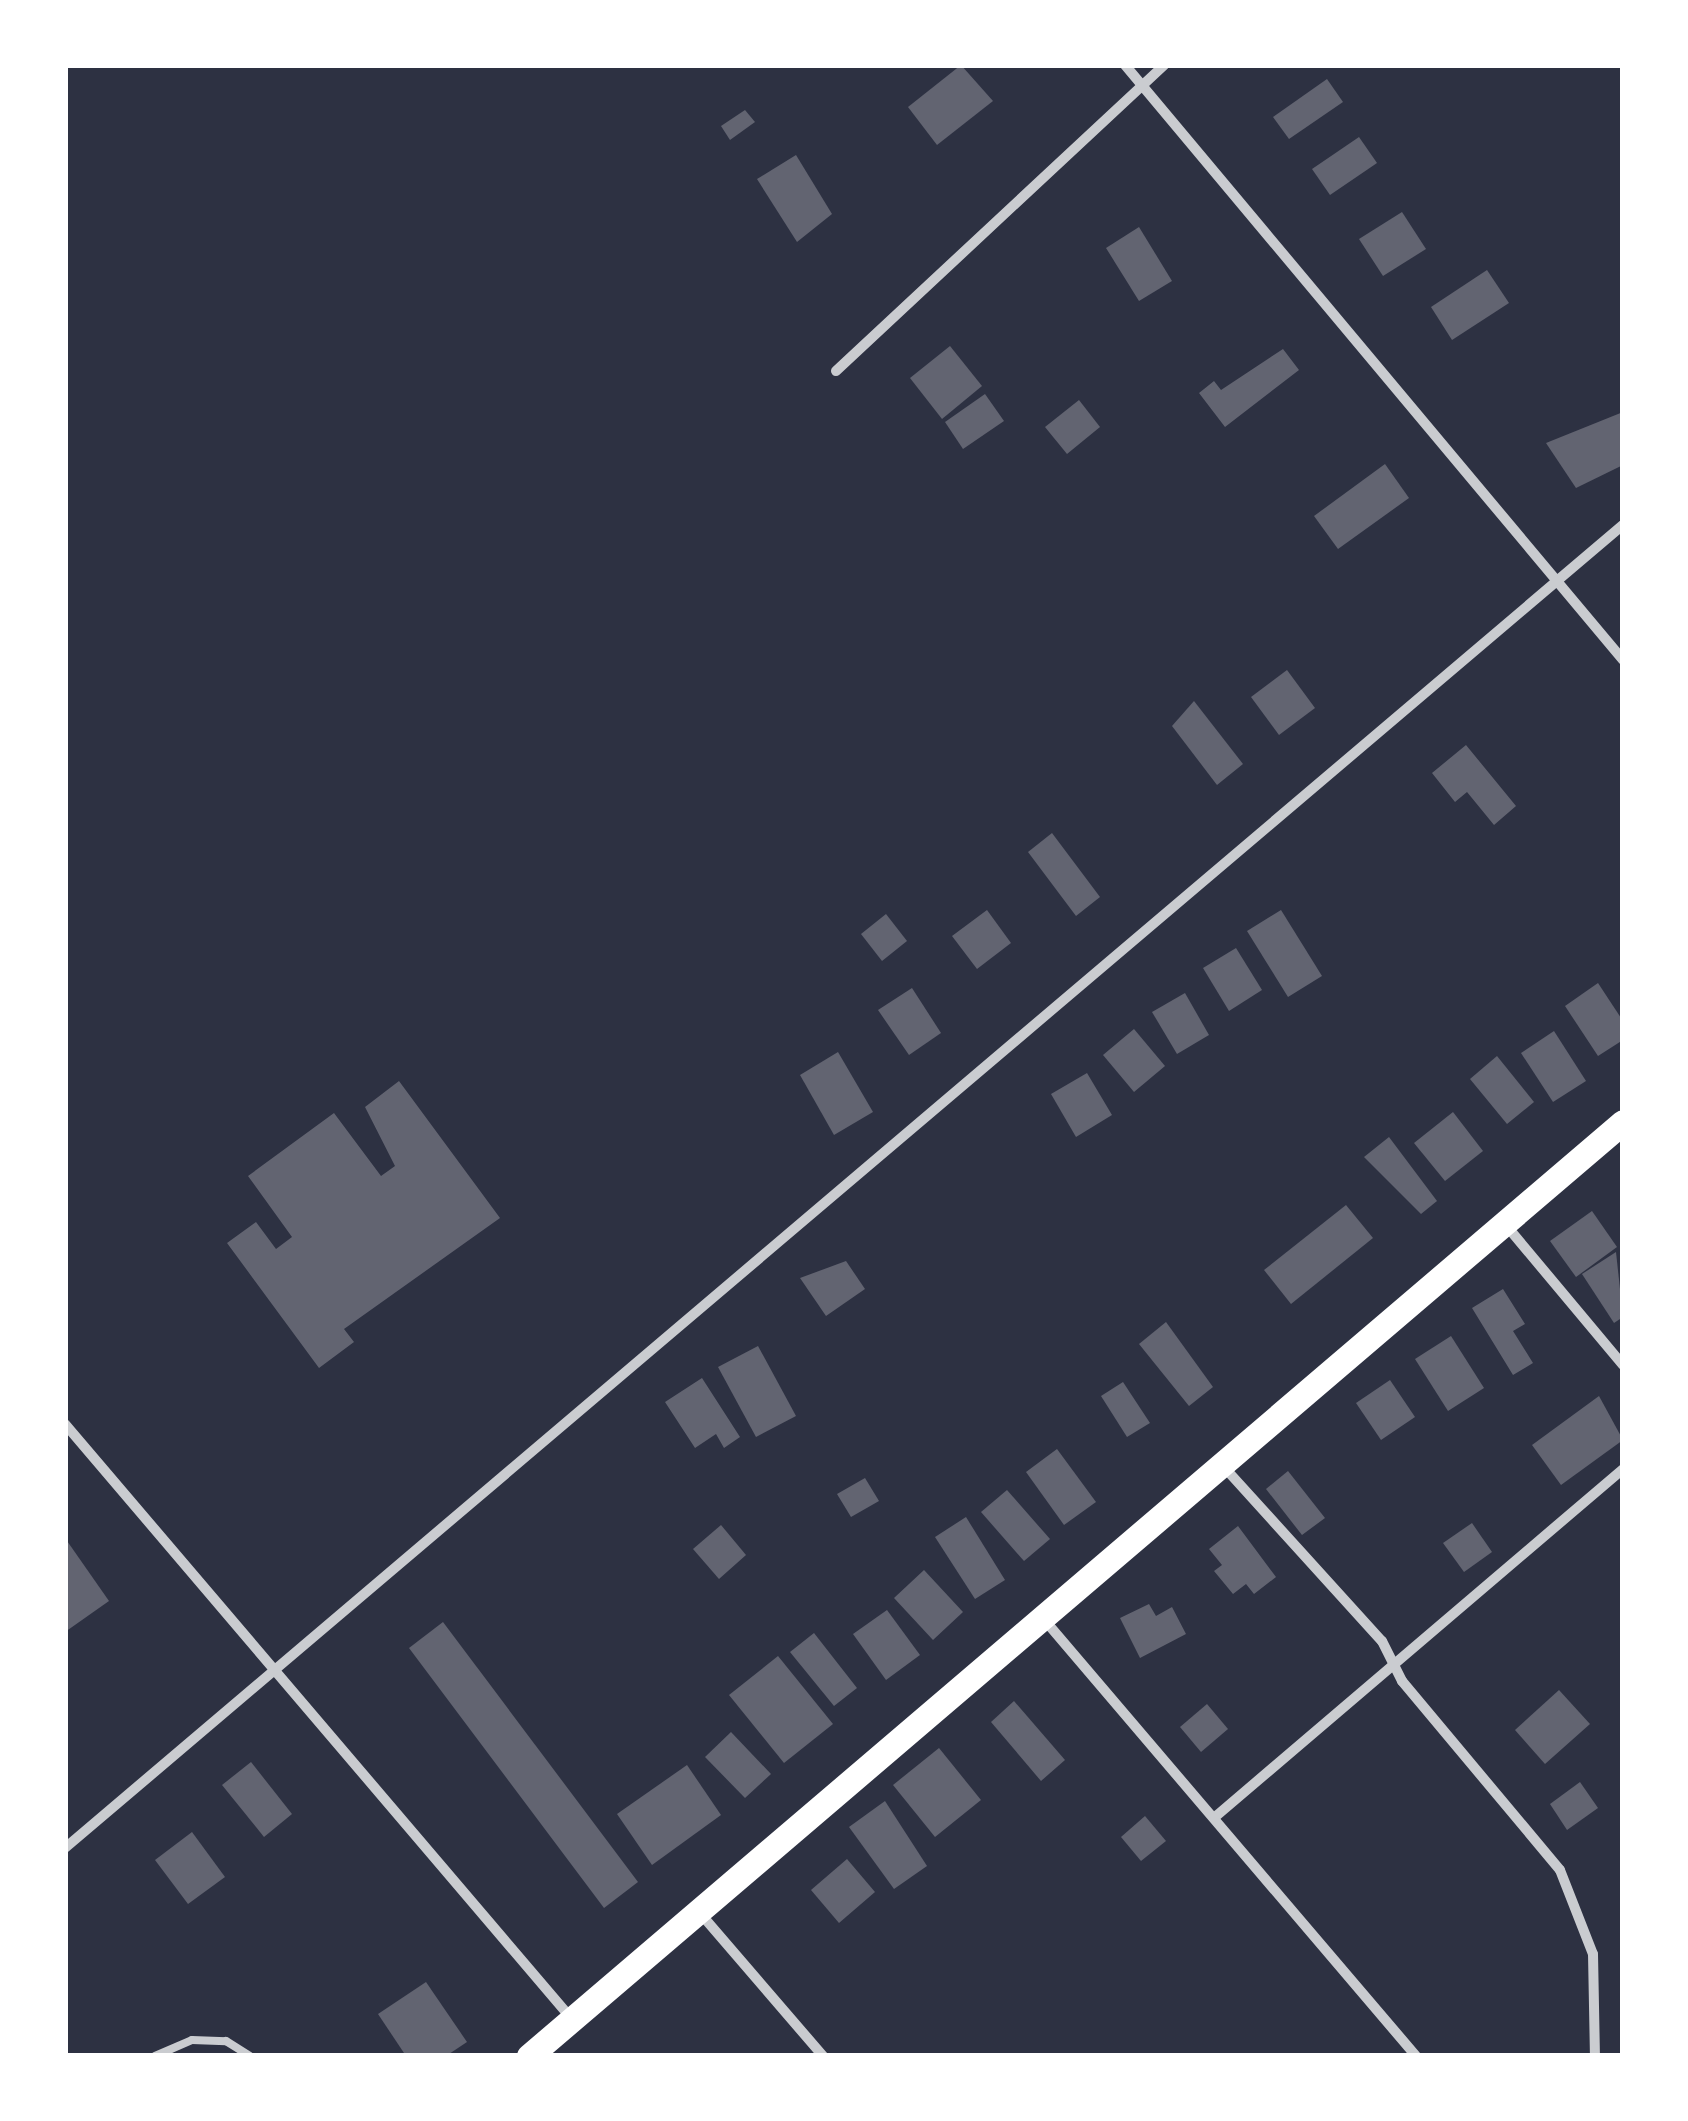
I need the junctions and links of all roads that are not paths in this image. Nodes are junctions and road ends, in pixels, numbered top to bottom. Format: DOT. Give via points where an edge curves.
graph roads {
  1 [pos="1125,65"];
  2 [pos="1164,65"];
  3 [pos="1142,86"];
  4 [pos="836,371"];
  5 [pos="1623,525"];
  6 [pos="1557,581"];
  7 [pos="1623,660"];
  8 [pos="1623,1122"];
  9 [pos="1504,1224"];
  10 [pos="1623,1365"];
  11 [pos="65,1424"];
  12 [pos="1222,1465"];
  13 [pos="1623,1469"];
  14 [pos="1042,1616"];
  15 [pos="1392,1662"];
  16 [pos="274,1670"];
  17 [pos="1216,1817"];
  18 [pos="65,1848"];
  19 [pos="699,1912"];
  20 [pos="572,2019"];
  21 [pos="155,2056"];
  22 [pos="250,2056"];
  23 [pos="529,2056"];
  24 [pos="823,2056"];
  25 [pos="1416,2056"];
  26 [pos="1595,2056"];
  1 -- 3 [label="street"];
  2 -- 3 [label="street"];
  3 -- 4 [label="street"];
  3 -- 6 [label="street"];
  5 -- 6 [label="street"];
  6 -- 7 [label="street"];
  6 -- 16 [label="street"];
  8 -- 9 [label="main road"];
  9 -- 10 [label="street"];
  9 -- 12 [label="main road"];
  11 -- 16 [label="street"];
  12 -- 14 [label="main road"];
  12 -- 15 [label="street"];
  13 -- 15 [label="street"];
  14 -- 17 [label="street"];
  14 -- 19 [label="main road"];
  15 -- 17 [label="street"];
  15 -- 26 [label="street" via="1571,1890 1598,1986"];
  16 -- 18 [label="street"];
  16 -- 20 [label="street"];
  17 -- 25 [label="street"];
  19 -- 20 [label="main road"];
  19 -- 24 [label="street"];
  20 -- 23 [label="main road"];
  21 -- 22 [label="lane" via="192,2040 226,2041"];
}
